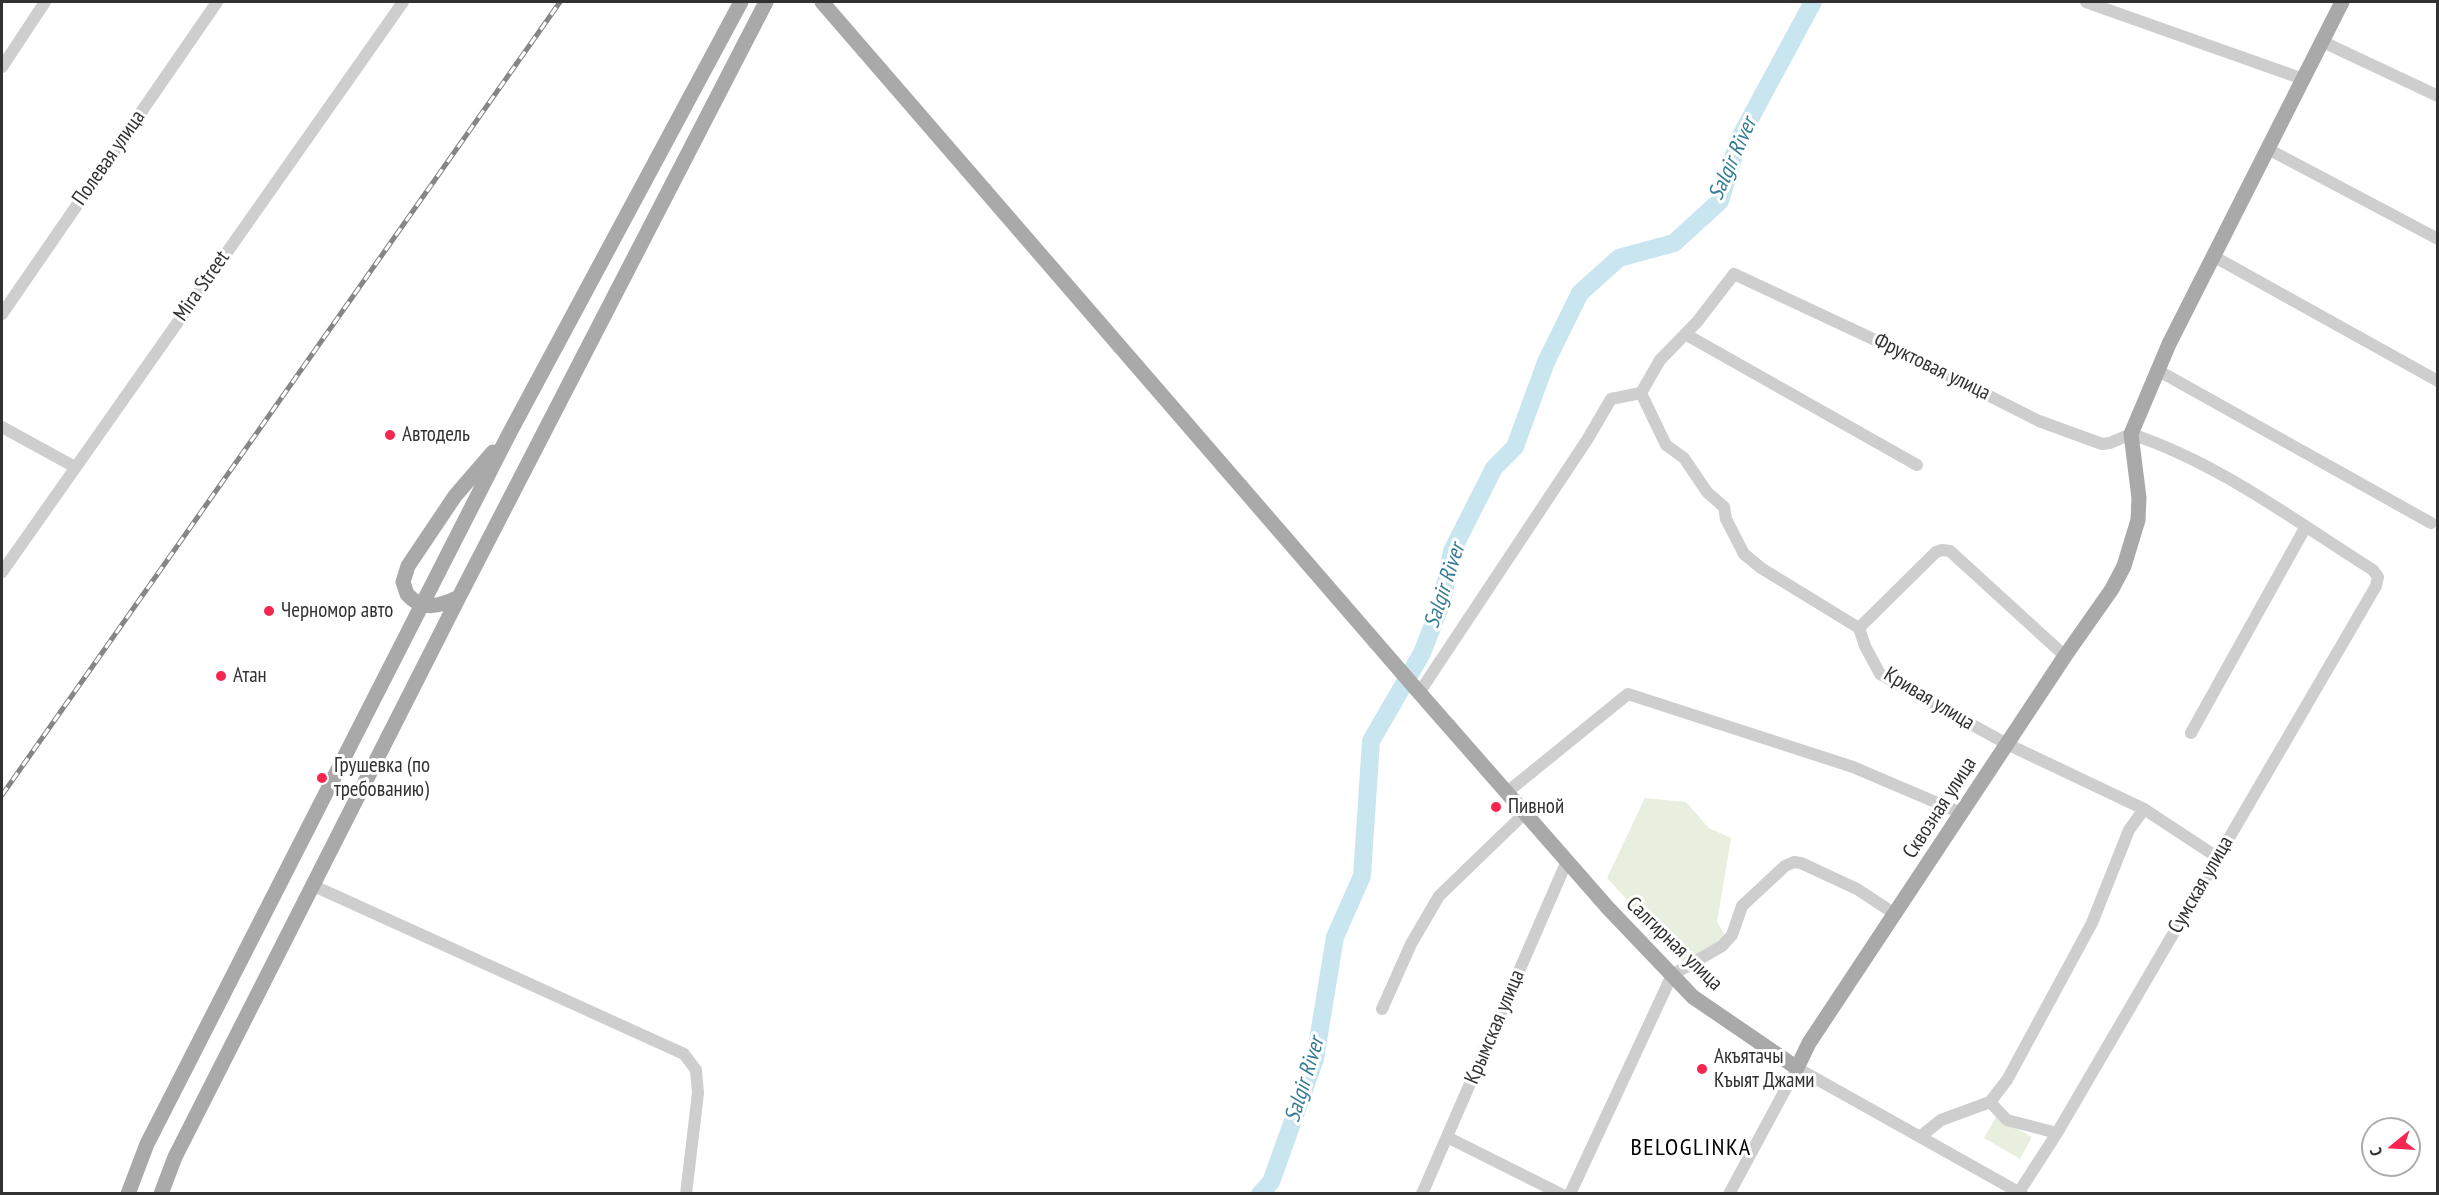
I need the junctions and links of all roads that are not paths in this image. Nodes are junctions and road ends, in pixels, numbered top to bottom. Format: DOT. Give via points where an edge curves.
graph roads {
  1 [pos="45,2"];
  2 [pos="217,2"];
  3 [pos="403,2"];
  4 [pos="741,2"];
  5 [pos="766,2"];
  6 [pos="822,2"];
  7 [pos="2086,2"];
  8 [pos="2342,2"];
  9 [pos="2322,41"];
  10 [pos="2,68"];
  11 [pos="2303,79"];
  12 [pos="2438,96"];
  13 [pos="2268,149"];
  14 [pos="2438,239"];
  15 [pos="2213,256"];
  16 [pos="2,314"];
  17 [pos="1685,334"];
  18 [pos="2159,371"];
  19 [pos="2438,381"];
  20 [pos="1641,393"];
  21 [pos="2,427"];
  22 [pos="509,434"];
  23 [pos="2131,434"];
  24 [pos="1917,465"];
  25 [pos="75,467"];
  26 [pos="2431,523"];
  27 [pos="2305,528"];
  28 [pos="2,572"];
  29 [pos="459,597"];
  30 [pos="417,603"];
  31 [pos="1859,628"];
  32 [pos="2065,656"];
  33 [pos="1418,692"];
  34 [pos="2191,733"];
  35 [pos="2007,744"];
  36 [pos="1506,792"];
  37 [pos="2144,809"];
  38 [pos="1525,813"];
  39 [pos="1961,813"];
  40 [pos="2217,857"];
  41 [pos="1567,861"];
  42 [pos="314,886"];
  43 [pos="1895,914"];
  44 [pos="1672,975"];
  45 [pos="1382,1009"];
  46 [pos="1797,1068"];
  47 [pos="1990,1102"];
  48 [pos="2057,1133"];
  49 [pos="1921,1136"];
  50 [pos="1447,1137"];
  51 [pos="2020,1193"];
  52 [pos="128,1194"];
  53 [pos="161,1194"];
  54 [pos="686,1194"];
  55 [pos="1422,1194"];
  56 [pos="1562,1194"];
  57 [pos="1570,1194"];
  58 [pos="1729,1194"];
  1 -- 10 [label="street"];
  2 -- 16 [label="street, Полевая улица"];
  3 -- 25 [label="street, Mira Street"];
  4 -- 22 [label="main road"];
  5 -- 29 [label="main road"];
  6 -- 33 [label="main road, Салгирная улица"];
  7 -- 11 [label="street"];
  8 -- 9 [label="main road"];
  9 -- 11 [label="main road"];
  9 -- 12 [label="street"];
  11 -- 13 [label="main road"];
  13 -- 14 [label="street"];
  13 -- 15 [label="main road"];
  15 -- 18 [label="main road"];
  15 -- 19 [label="street"];
  17 -- 20 [label="street" via="1660,360"];
  17 -- 23 [label="street, Фруктовая улица" via="1734,274 2039,421 2102,444"];
  17 -- 24 [label="street"];
  18 -- 23 [label="main road"];
  18 -- 26 [label="street"];
  20 -- 31 [label="street" via="1666,445 1684,458 1707,492 1724,507 1744,554"];
  20 -- 33 [label="street" via="1611,399"];
  21 -- 25 [label="street"];
  22 -- 30 [label="main road"];
  22 -- 30 [label="main road" via="455,496 408,566 404,582 407,594"];
  23 -- 27 [label="street" via="2165,445 2219,473"];
  23 -- 32 [label="main road, Сквозная улица" via="2139,498 2132,545 2112,589"];
  25 -- 28 [label="street, Mira Street"];
  27 -- 34 [label="street"];
  27 -- 40 [label="street, Сумская улица" via="2373,570 2378,577 2376,586"];
  29 -- 30 [label="main road" via="442,605"];
  29 -- 42 [label="main road"];
  30 -- 52 [label="main road" via="409,632 147,1144"];
  31 -- 32 [label="street" via="1936,552 1950,551"];
  31 -- 35 [label="street, Кривая улица" via="1880,674"];
  32 -- 35 [label="main road, Сквозная улица"];
  33 -- 36 [label="main road, Салгирная улица"];
  35 -- 37 [label="street, Кривая улица"];
  35 -- 39 [label="main road, Сквозная улица"];
  36 -- 38 [label="main road, Салгирная улица"];
  36 -- 39 [label="street" via="1628,694 1853,768"];
  37 -- 40 [label="street, Кривая улица"];
  37 -- 47 [label="street" via="2129,830 2092,923 2007,1080"];
  38 -- 41 [label="main road, Салгирная улица"];
  38 -- 45 [label="street" via="1439,896 1411,944"];
  39 -- 43 [label="main road, Сквозная улица"];
  40 -- 48 [label="street, Сумская улица"];
  41 -- 44 [label="main road, Салгирная улица"];
  41 -- 50 [label="street, Крымская улица"];
  42 -- 53 [label="main road" via="175,1157"];
  42 -- 54 [label="street" via="684,1054 696,1070 698,1093"];
  43 -- 44 [label="street" via="1857,889 1794,862 1742,906 1732,935 1722,946"];
  43 -- 46 [label="main road, Сквозная улица" via="1809,1043"];
  44 -- 46 [label="main road, Салгирная улица" via="1693,997"];
  44 -- 57 [label="street"];
  46 -- 49 [label="street, Салгирная улица"];
  46 -- 58 [label="street, Сквозная улица"];
  47 -- 48 [label="street" via="2007,1120"];
  47 -- 49 [label="street" via="1941,1120"];
  48 -- 51 [label="street, Сумская улица"];
  49 -- 51 [label="street, Салгирная улица"];
  50 -- 55 [label="street, Крымская улица"];
  50 -- 56 [label="street"];
}
